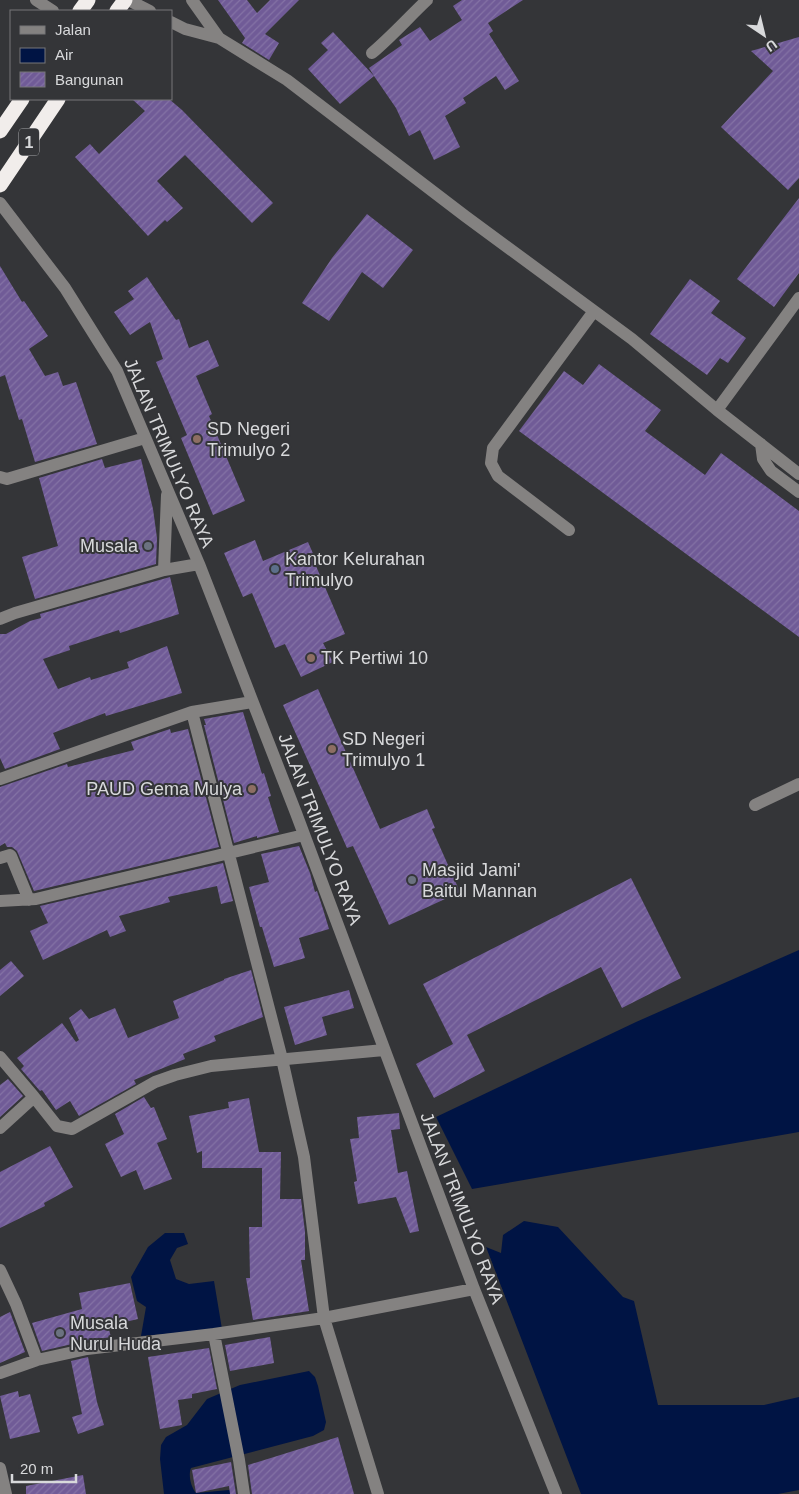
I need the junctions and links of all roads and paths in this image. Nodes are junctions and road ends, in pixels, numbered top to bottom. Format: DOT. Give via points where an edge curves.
graph roads {
  1 [pos="36,0"];
  2 [pos="126,0"];
  3 [pos="192,0"];
  4 [pos="427,0"];
  5 [pos="52,10"];
  6 [pos="118,10"];
  7 [pos="148,10"];
  8 [pos="172,23"];
  9 [pos="219,38"];
  10 [pos="372,53"];
  11 [pos="21,100"];
  12 [pos="57,100"];
  13 [pos="0,131"];
  14 [pos="0,186"];
  15 [pos="0,203"];
  16 [pos="799,298"];
  17 [pos="594,311"];
  18 [pos="717,410"];
  19 [pos="145,438"];
  20 [pos="761,444"];
  21 [pos="799,474"];
  22 [pos="0,477"];
  23 [pos="167,491"];
  24 [pos="799,492"];
  25 [pos="569,530"];
  26 [pos="199,564"];
  27 [pos="164,570"];
  28 [pos="0,619"];
  29 [pos="252,702"];
  30 [pos="192,712"];
  31 [pos="0,779"];
  32 [pos="799,784"];
  33 [pos="755,805"];
  34 [pos="304,835"];
  35 [pos="228,853"];
  36 [pos="0,858"];
  37 [pos="30,900"];
  38 [pos="0,901"];
  39 [pos="384,1050"];
  40 [pos="0,1057"];
  41 [pos="282,1059"];
  42 [pos="34,1097"];
  43 [pos="0,1128"];
  44 [pos="0,1270"];
  45 [pos="474,1289"];
  46 [pos="324,1318"];
  47 [pos="214,1334"];
  48 [pos="37,1360"];
  49 [pos="0,1373"];
  50 [pos="0,1468"];
  51 [pos="6,1494"];
  52 [pos="244,1494"];
  53 [pos="378,1494"];
  54 [pos="556,1494"];
  1 -- 5 [label="street"];
  2 -- 6 [label="highway"];
  2 -- 7 [label="street"];
  3 -- 9 [label="street"];
  4 -- 10 [label="street"];
  8 -- 9 [label="street" via="185,30"];
  9 -- 17 [label="street" via="287,80"];
  11 -- 13 [label="highway, 1"];
  12 -- 14 [label="highway, 1"];
  15 -- 19 [label="street, JALAN TRIMULYO RAYA" via="65,288 118,371"];
  16 -- 18 [label="street"];
  17 -- 18 [label="street"];
  17 -- 25 [label="street" via="493,448 491,463 498,476"];
  18 -- 20 [label="street"];
  19 -- 22 [label="street" via="6,479"];
  19 -- 23 [label="street, JALAN TRIMULYO RAYA"];
  20 -- 21 [label="street"];
  20 -- 24 [label="street" via="763,459 771,471"];
  23 -- 26 [label="street, JALAN TRIMULYO RAYA"];
  23 -- 27 [label="street"];
  26 -- 27 [label="street"];
  26 -- 29 [label="street, JALAN TRIMULYO RAYA"];
  27 -- 28 [label="street"];
  29 -- 30 [label="street"];
  29 -- 34 [label="street, JALAN TRIMULYO RAYA"];
  30 -- 31 [label="street"];
  30 -- 35 [label="street"];
  32 -- 33 [label="street"];
  34 -- 35 [label="street"];
  34 -- 39 [label="street, JALAN TRIMULYO RAYA"];
  35 -- 37 [label="street"];
  35 -- 41 [label="street"];
  36 -- 37 [label="street" via="11,856"];
  37 -- 38 [label="street"];
  39 -- 41 [label="street"];
  39 -- 45 [label="street, JALAN TRIMULYO RAYA"];
  40 -- 42 [label="street"];
  41 -- 42 [label="street" via="211,1066 176,1075 155,1082 72,1129 57,1126"];
  41 -- 46 [label="street" via="304,1157"];
  42 -- 43 [label="street"];
  44 -- 48 [label="street"];
  45 -- 46 [label="street"];
  45 -- 54 [label="street, JALAN TRIMULYO RAYA"];
  46 -- 47 [label="street"];
  46 -- 53 [label="street"];
  47 -- 48 [label="street" via="87,1349"];
  47 -- 52 [label="street"];
  48 -- 49 [label="street"];
  50 -- 51 [label="street"];
}
